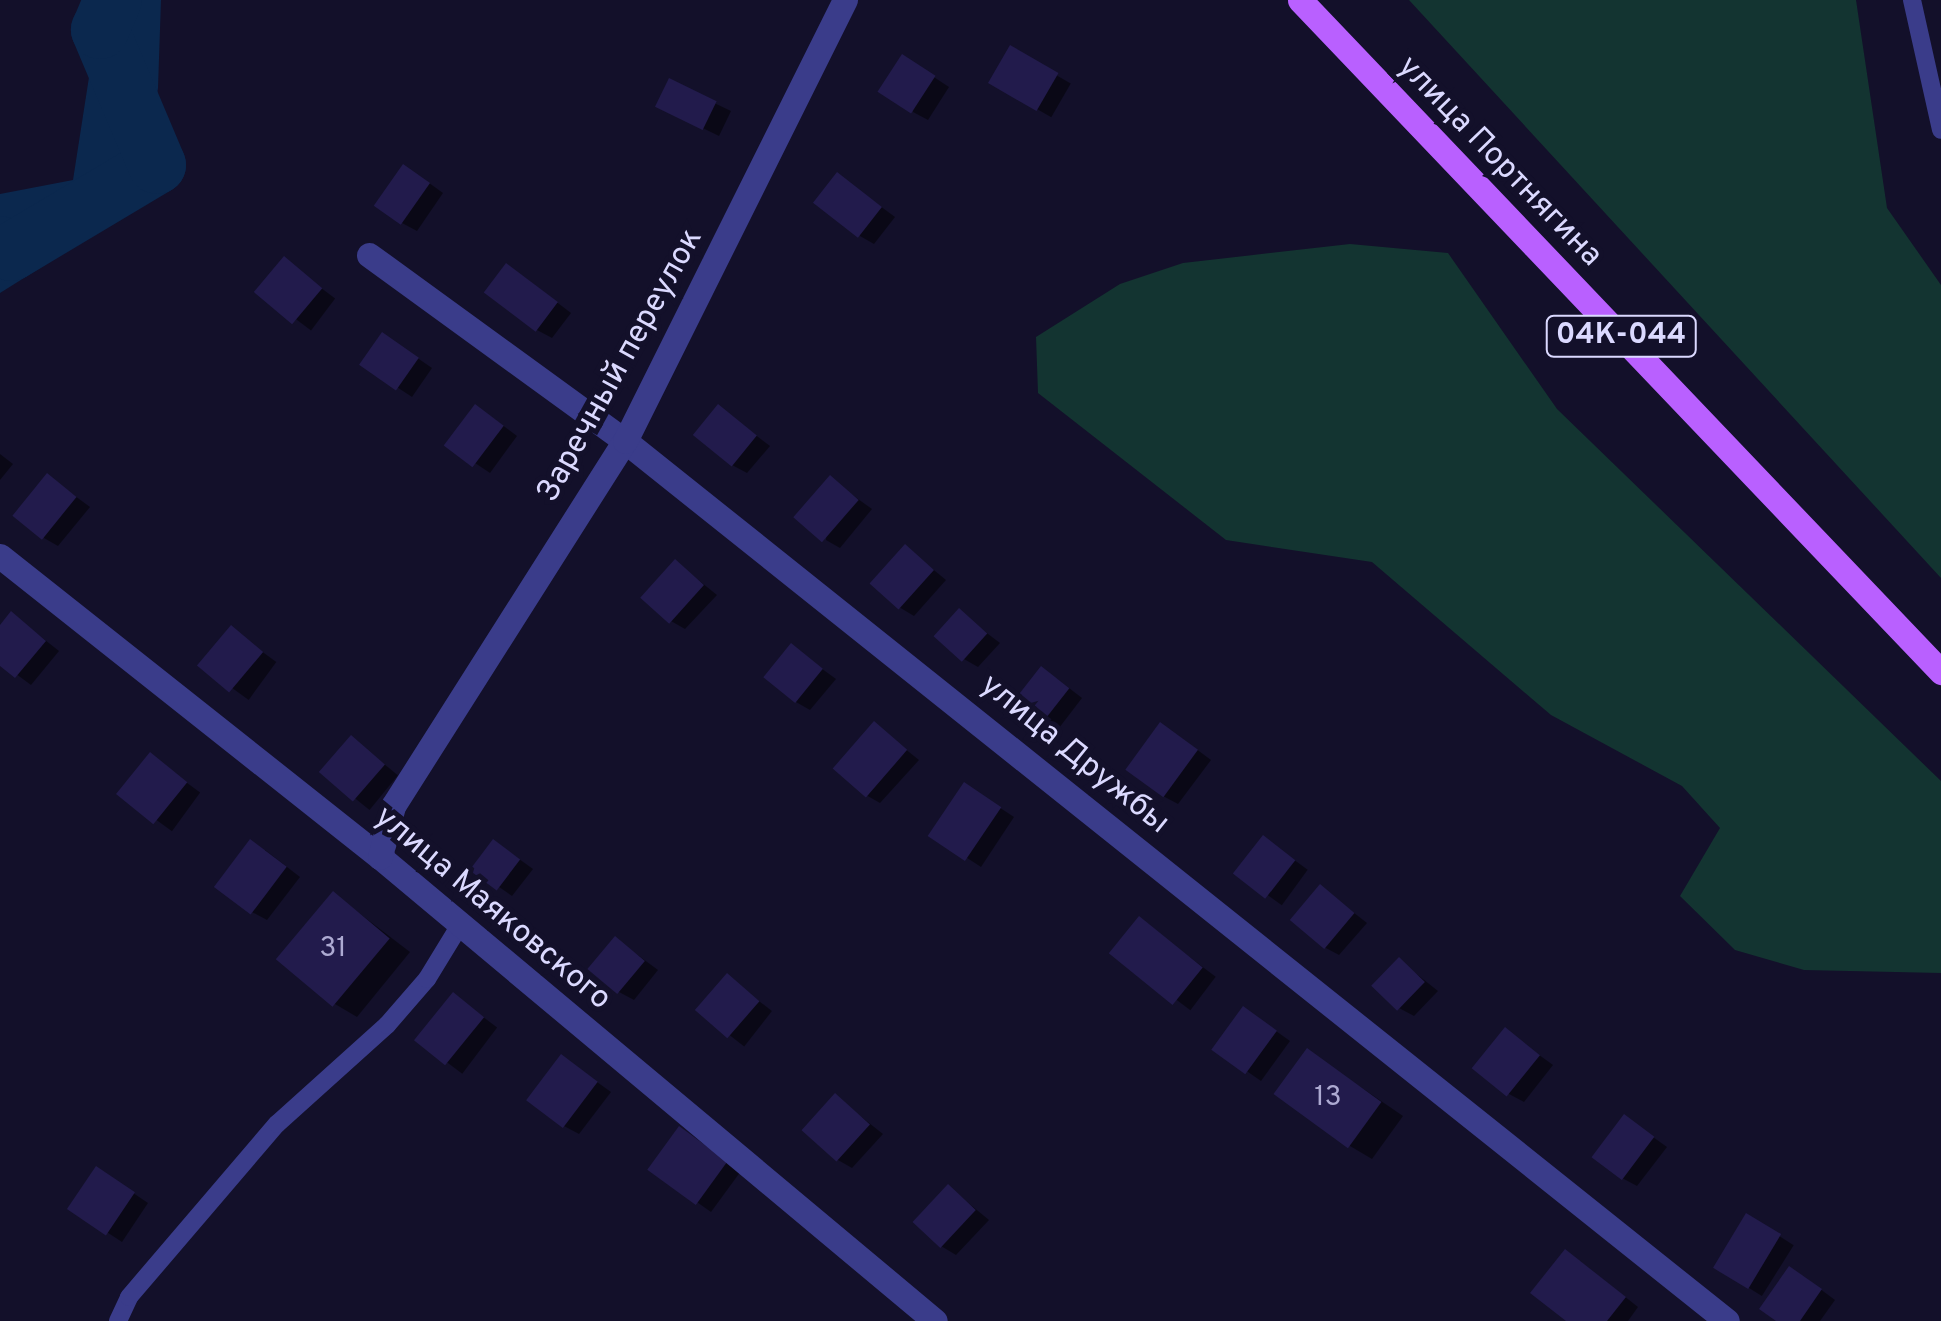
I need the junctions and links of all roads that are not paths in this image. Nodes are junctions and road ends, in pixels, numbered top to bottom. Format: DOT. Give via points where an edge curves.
graph roads {
  1 [pos="845,0"];
  2 [pos="1300,0"];
  3 [pos="1912,0"];
  4 [pos="1941,130"];
  5 [pos="368,255"];
  6 [pos="625,441"];
  7 [pos="0,556"];
  8 [pos="1941,672"];
  9 [pos="380,857"];
  10 [pos="460,925"];
  11 [pos="118,1321"];
  12 [pos="935,1321"];
  13 [pos="1727,1321"];
  1 -- 6 [label="street, Заречный переулок"];
  2 -- 8 [label="main road, улица Портнягина / 04К-044"];
  3 -- 4 [label="lane"];
  5 -- 6 [label="street, улица Дружбы"];
  6 -- 9 [label="street, Заречный переулок" via="393,806"];
  6 -- 13 [label="street, улица Дружбы"];
  7 -- 9 [label="street, улица Маяковского"];
  9 -- 10 [label="street, улица Маяковского"];
  10 -- 11 [label="lane" via="407,1002 277,1124 129,1297"];
  10 -- 12 [label="street, улица Маяковского"];
}
